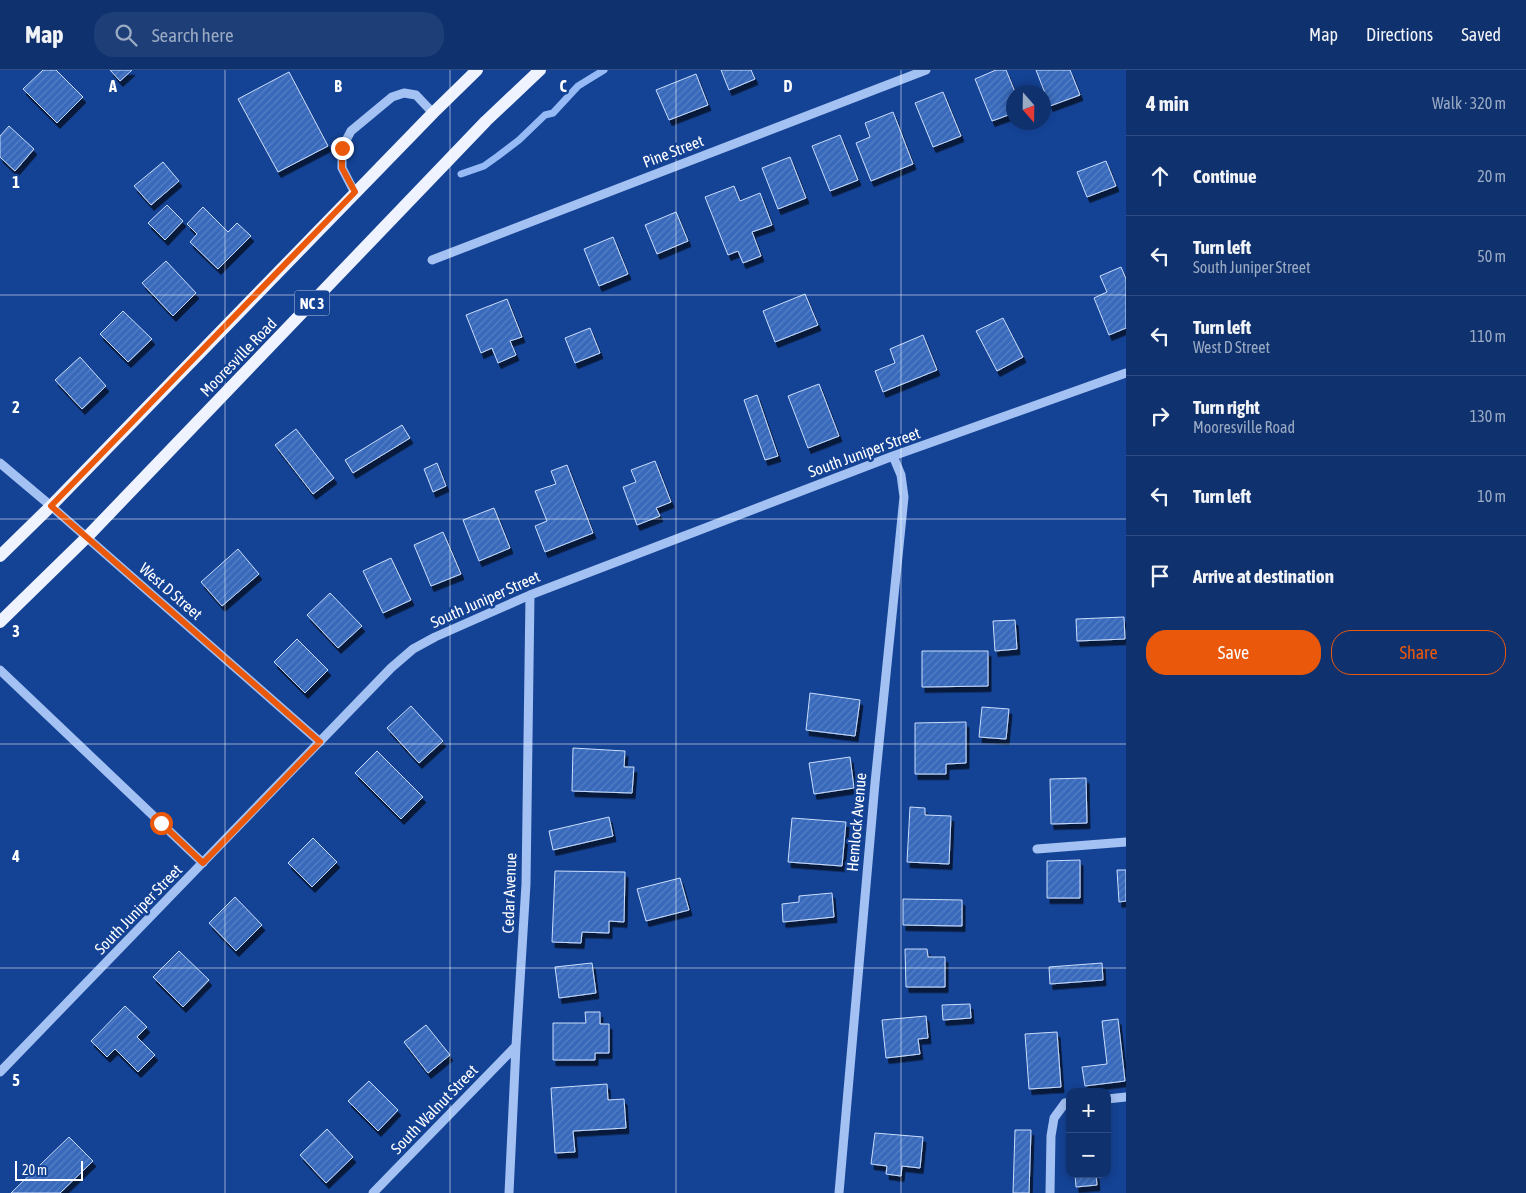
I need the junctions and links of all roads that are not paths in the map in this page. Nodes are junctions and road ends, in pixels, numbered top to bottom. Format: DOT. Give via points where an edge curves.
graph roads {
  1 [pos="477,70"];
  2 [pos="540,70"];
  3 [pos="926,70"];
  4 [pos="433,113"];
  5 [pos="355,192"];
  6 [pos="432,260"];
  7 [pos="1126,373"];
  8 [pos="893,456"];
  9 [pos="0,463"];
  10 [pos="51,506"];
  11 [pos="87,537"];
  12 [pos="0,556"];
  13 [pos="530,594"];
  14 [pos="0,622"];
  15 [pos="0,670"];
  16 [pos="320,742"];
  17 [pos="1126,842"];
  18 [pos="1037,849"];
  19 [pos="203,863"];
  20 [pos="516,1046"];
  21 [pos="0,1072"];
  22 [pos="1126,1097"];
  23 [pos="1111,1099"];
  24 [pos="1066,1103"];
  25 [pos="373,1193"];
  26 [pos="509,1193"];
  27 [pos="839,1193"];
  28 [pos="1050,1193"];
  1 -- 4 [label="main road, Mooresville Road"];
  2 -- 11 [label="main road, Mooresville Road / NC 3" via="486,122"];
  3 -- 6 [label="street, Pine Street"];
  4 -- 5 [label="main road, Mooresville Road"];
  4 -- 5 [label="street" via="416,95 404,93 392,96 350,131 342,148 342,168"];
  5 -- 10 [label="main road, Mooresville Road"];
  7 -- 8 [label="street, South Juniper Street"];
  8 -- 13 [label="street, South Juniper Street"];
  8 -- 27 [label="street, Hemlock Avenue" via="901,475 904,497"];
  9 -- 10 [label="street, West D Street"];
  10 -- 11 [label="street, West D Street"];
  10 -- 12 [label="main road, Mooresville Road"];
  11 -- 14 [label="main road, Mooresville Road"];
  11 -- 16 [label="street, West D Street"];
  13 -- 16 [label="street, South Juniper Street" via="413,649"];
  13 -- 20 [label="street, Cedar Avenue" via="526,884"];
  15 -- 19 [label="street"];
  16 -- 19 [label="street, South Juniper Street"];
  17 -- 18 [label="street"];
  19 -- 21 [label="street, South Juniper Street"];
  20 -- 25 [label="street, South Walnut Street"];
  20 -- 26 [label="street, Cedar Avenue"];
  22 -- 23 [label="street"];
  24 -- 28 [label="street" via="1054,1118"];
}
